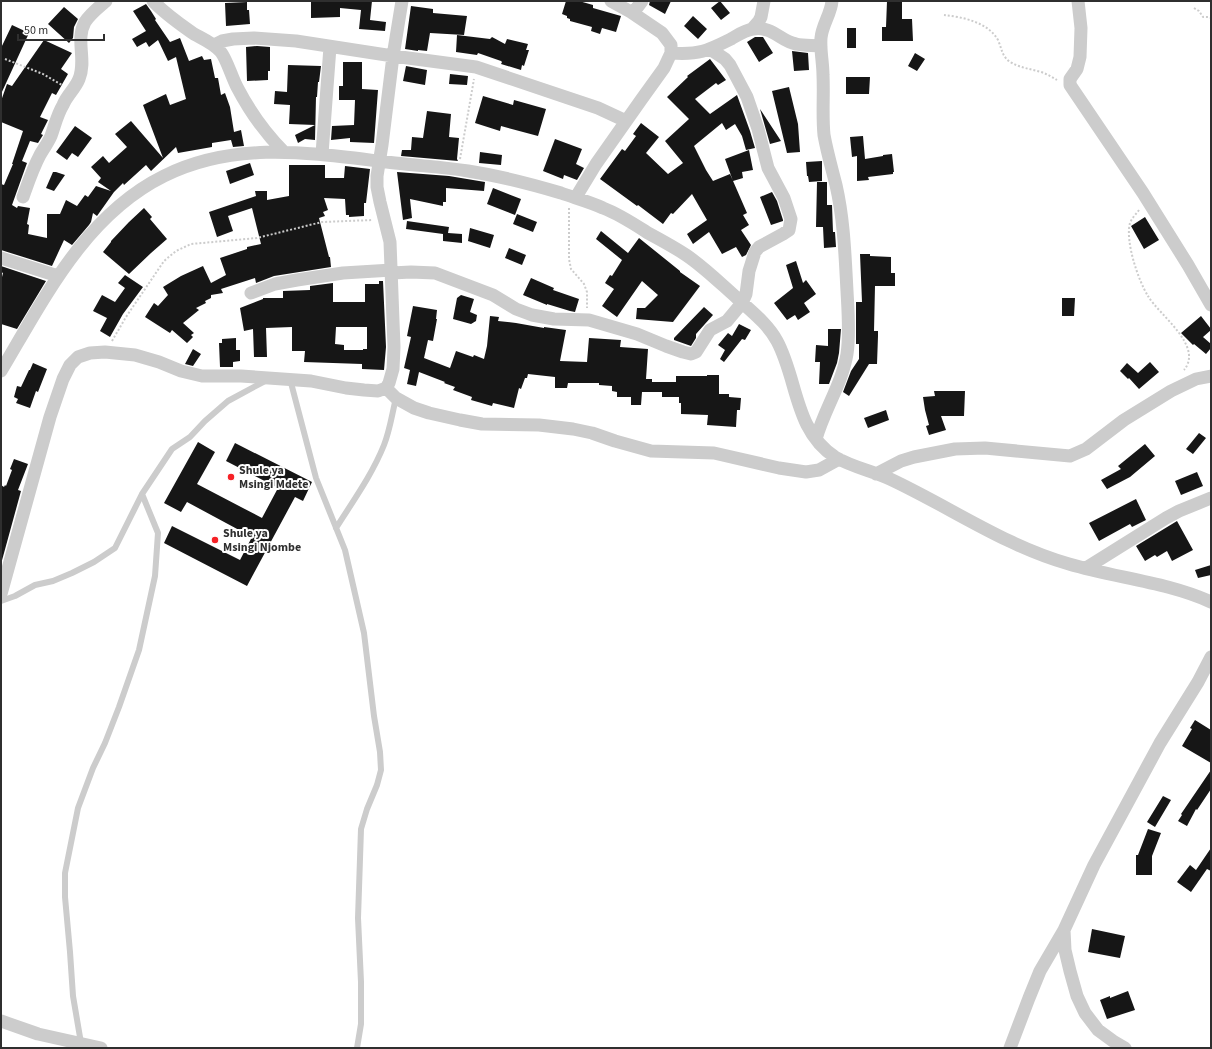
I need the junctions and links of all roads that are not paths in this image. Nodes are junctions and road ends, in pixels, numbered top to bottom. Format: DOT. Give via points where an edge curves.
graph roads {
  1 [pos="106,1"];
  2 [pos="153,1"];
  3 [pos="402,1"];
  4 [pos="611,1"];
  5 [pos="642,1"];
  6 [pos="764,1"];
  7 [pos="832,1"];
  8 [pos="1078,1"];
  9 [pos="633,13"];
  10 [pos="752,29"];
  11 [pos="214,46"];
  12 [pos="821,46"];
  13 [pos="330,47"];
  14 [pos="710,49"];
  15 [pos="671,53"];
  16 [pos="393,56"];
  17 [pos="626,121"];
  18 [pos="284,152"];
  19 [pos="322,154"];
  20 [pos="380,161"];
  21 [pos="23,197"];
  22 [pos="573,197"];
  23 [pos="1,258"];
  24 [pos="392,271"];
  25 [pos="58,276"];
  26 [pos="251,293"];
  27 [pos="742,303"];
  28 [pos="1211,305"];
  29 [pos="1,371"];
  30 [pos="1210,377"];
  31 [pos="270,378"];
  32 [pos="290,380"];
  33 [pos="386,388"];
  34 [pos="396,398"];
  35 [pos="816,439"];
  36 [pos="839,459"];
  37 [pos="876,474"];
  38 [pos="142,494"];
  39 [pos="1211,498"];
  40 [pos="336,528"];
  41 [pos="1086,568"];
  42 [pos="1,594"];
  43 [pos="1,601"];
  44 [pos="1211,602"];
  45 [pos="1211,657"];
  46 [pos="1064,930"];
  47 [pos="1,1021"];
  48 [pos="82,1046"];
  49 [pos="102,1048"];
  50 [pos="357,1048"];
  51 [pos="1010,1048"];
  52 [pos="1125,1048"];
  1 -- 21 [label="street" via="84,23 80,36 83,61 80,78 55,121 51,136 40,155"];
  2 -- 11 [label="street" via="168,15"];
  3 -- 16 [label="street"];
  4 -- 9 [label="street"];
  5 -- 9 [label="street"];
  6 -- 10 [label="street" via="761,17"];
  7 -- 12 [label="street" via="822,28"];
  8 -- 28 [label="street" via="1081,28 1080,57 1070,79 1070,86 1147,199"];
  9 -- 15 [label="street" via="665,37 671,45"];
  10 -- 12 [label="street" via="766,29 791,43"];
  10 -- 14 [label="street"];
  11 -- 13 [label="street" via="222,41 254,38"];
  11 -- 18 [label="street" via="221,52 237,87 257,121"];
  12 -- 35 [label="street" via="824,73 824,134 844,235 848,339 842,375"];
  13 -- 16 [label="street"];
  13 -- 19 [label="street"];
  14 -- 15 [label="street" via="691,54"];
  14 -- 27 [label="street" via="730,65 747,97 768,168 784,198 791,219 789,230 759,247 755,252"];
  15 -- 17 [label="street" via="669,61"];
  16 -- 17 [label="street" via="476,67 598,108"];
  16 -- 20 [label="street"];
  17 -- 22 [label="street"];
  18 -- 19 [label="street"];
  18 -- 25 [label="street" via="254,152 213,158 164,176 114,210 90,235"];
  19 -- 20 [label="street"];
  20 -- 22 [label="street" via="506,178"];
  20 -- 24 [label="street" via="377,187 390,242"];
  22 -- 27 [label="street" via="604,208 688,256"];
  23 -- 25 [label="street"];
  24 -- 26 [label="street" via="343,273 296,280"];
  24 -- 27 [label="street" via="435,273 493,295 532,315 598,322 691,354 698,351 710,330 727,321"];
  24 -- 33 [label="street" via="393,369"];
  25 -- 29 [label="street"];
  27 -- 35 [label="street" via="770,330 776,340 805,422"];
  30 -- 37 [label="street" via="1196,379 1170,391 1124,420 1086,449 1070,456 955,448 914,456"];
  31 -- 32 [label="street"];
  31 -- 38 [label="lane" via="228,401 190,437 172,448"];
  31 -- 42 [label="street" via="202,376 135,355 105,352 78,357 63,378 50,417"];
  32 -- 33 [label="street" via="364,390 378,391"];
  32 -- 40 [label="lane" via="316,478"];
  33 -- 34 [label="street"];
  34 -- 36 [label="street" via="414,408 460,420 567,428 651,451 714,452 806,472 819,470"];
  34 -- 40 [label="lane" via="378,458"];
  35 -- 36 [label="street"];
  36 -- 37 [label="street"];
  37 -- 41 [label="street" via="1036,553"];
  38 -- 43 [label="lane" via="114,548 72,573 35,585"];
  38 -- 48 [label="lane" via="158,533 155,576 139,650 119,708 78,808 65,872 73,996"];
  39 -- 41 [label="street" via="1166,518"];
  40 -- 50 [label="lane" via="345,550 364,633 381,770 361,829 358,918 361,1024"];
  41 -- 44 [label="street" via="1188,592"];
  45 -- 46 [label="street" via="1160,743 1094,865"];
  46 -- 51 [label="street" via="1040,971"];
  46 -- 52 [label="street" via="1070,971 1085,1013 1098,1030"];
  47 -- 48 [label="street"];
  48 -- 49 [label="street"];
}
